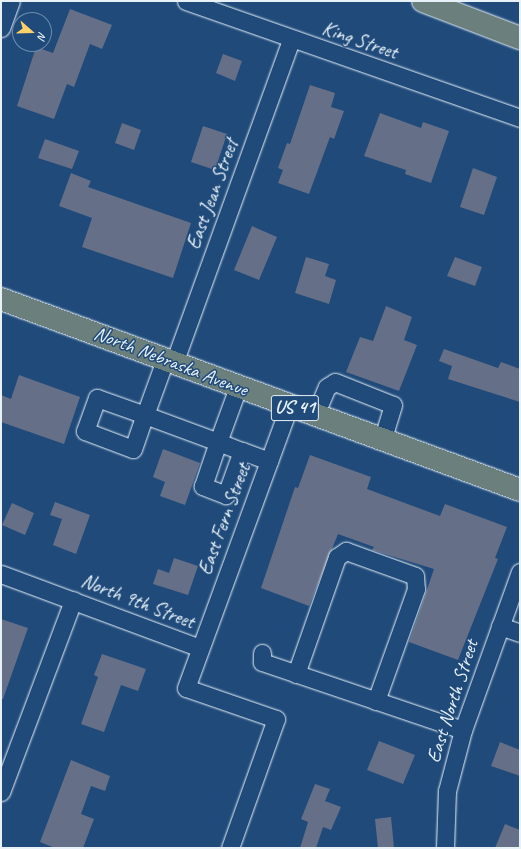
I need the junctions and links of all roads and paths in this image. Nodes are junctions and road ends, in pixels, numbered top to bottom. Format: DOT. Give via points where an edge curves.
graph roads {
  1 [pos="12,1"];
  2 [pos="186,1"];
  3 [pos="423,1"];
  4 [pos="1,28"];
  5 [pos="520,38"];
  6 [pos="291,40"];
  7 [pos="520,118"];
  8 [pos="1,299"];
  9 [pos="169,361"];
  10 [pos="238,387"];
  11 [pos="289,406"];
  12 [pos="316,415"];
  13 [pos="382,440"];
  14 [pos="218,442"];
  15 [pos="242,451"];
  16 [pos="269,461"];
  17 [pos="520,490"];
  18 [pos="520,572"];
  19 [pos="1,574"];
  20 [pos="73,600"];
  21 [pos="500,626"];
  22 [pos="520,633"];
  23 [pos="200,648"];
  24 [pos="262,653"];
  25 [pos="296,674"];
  26 [pos="376,701"];
  27 [pos="463,730"];
  28 [pos="1,792"];
  29 [pos="230,848"];
  30 [pos="445,848"];
  1 -- 4 [label="street"];
  2 -- 6 [label="street, King Street"];
  3 -- 5 [label="main road"];
  6 -- 7 [label="street, King Street"];
  6 -- 9 [label="street, East Jean Street"];
  8 -- 9 [label="main road, North Nebraska Avenue / US 41"];
  9 -- 10 [label="main road, North Nebraska Avenue / US 41"];
  9 -- 14 [label="street, East Jean Street" via="145,415"];
  10 -- 11 [label="main road, North Nebraska Avenue / US 41"];
  10 -- 14 [label="street"];
  11 -- 12 [label="main road, North Nebraska Avenue / US 41"];
  11 -- 16 [label="street, East Fern Street"];
  12 -- 13 [label="main road, North Nebraska Avenue / US 41"];
  12 -- 13 [label="street" via="330,383 335,382 368,394 393,405"];
  13 -- 17 [label="main road, North Nebraska Avenue / US 41"];
  14 -- 15 [label="street"];
  14 -- 15 [label="street" via="203,486 226,495"];
  15 -- 16 [label="street"];
  16 -- 23 [label="street, East Fern Street"];
  18 -- 21 [label="street, East North Street"];
  19 -- 20 [label="street, North 9th Street"];
  20 -- 23 [label="street, North 9th Street"];
  20 -- 28 [label="street"];
  21 -- 22 [label="street"];
  21 -- 27 [label="street, East North Street"];
  23 -- 29 [label="street, North 9th Street" via="186,688 276,719"];
  24 -- 25 [label="street" via="262,662"];
  25 -- 26 [label="street"];
  25 -- 26 [label="street" via="337,557 346,551 415,576 416,589"];
  26 -- 27 [label="street"];
  27 -- 30 [label="street, East North Street" via="447,792"];
}
